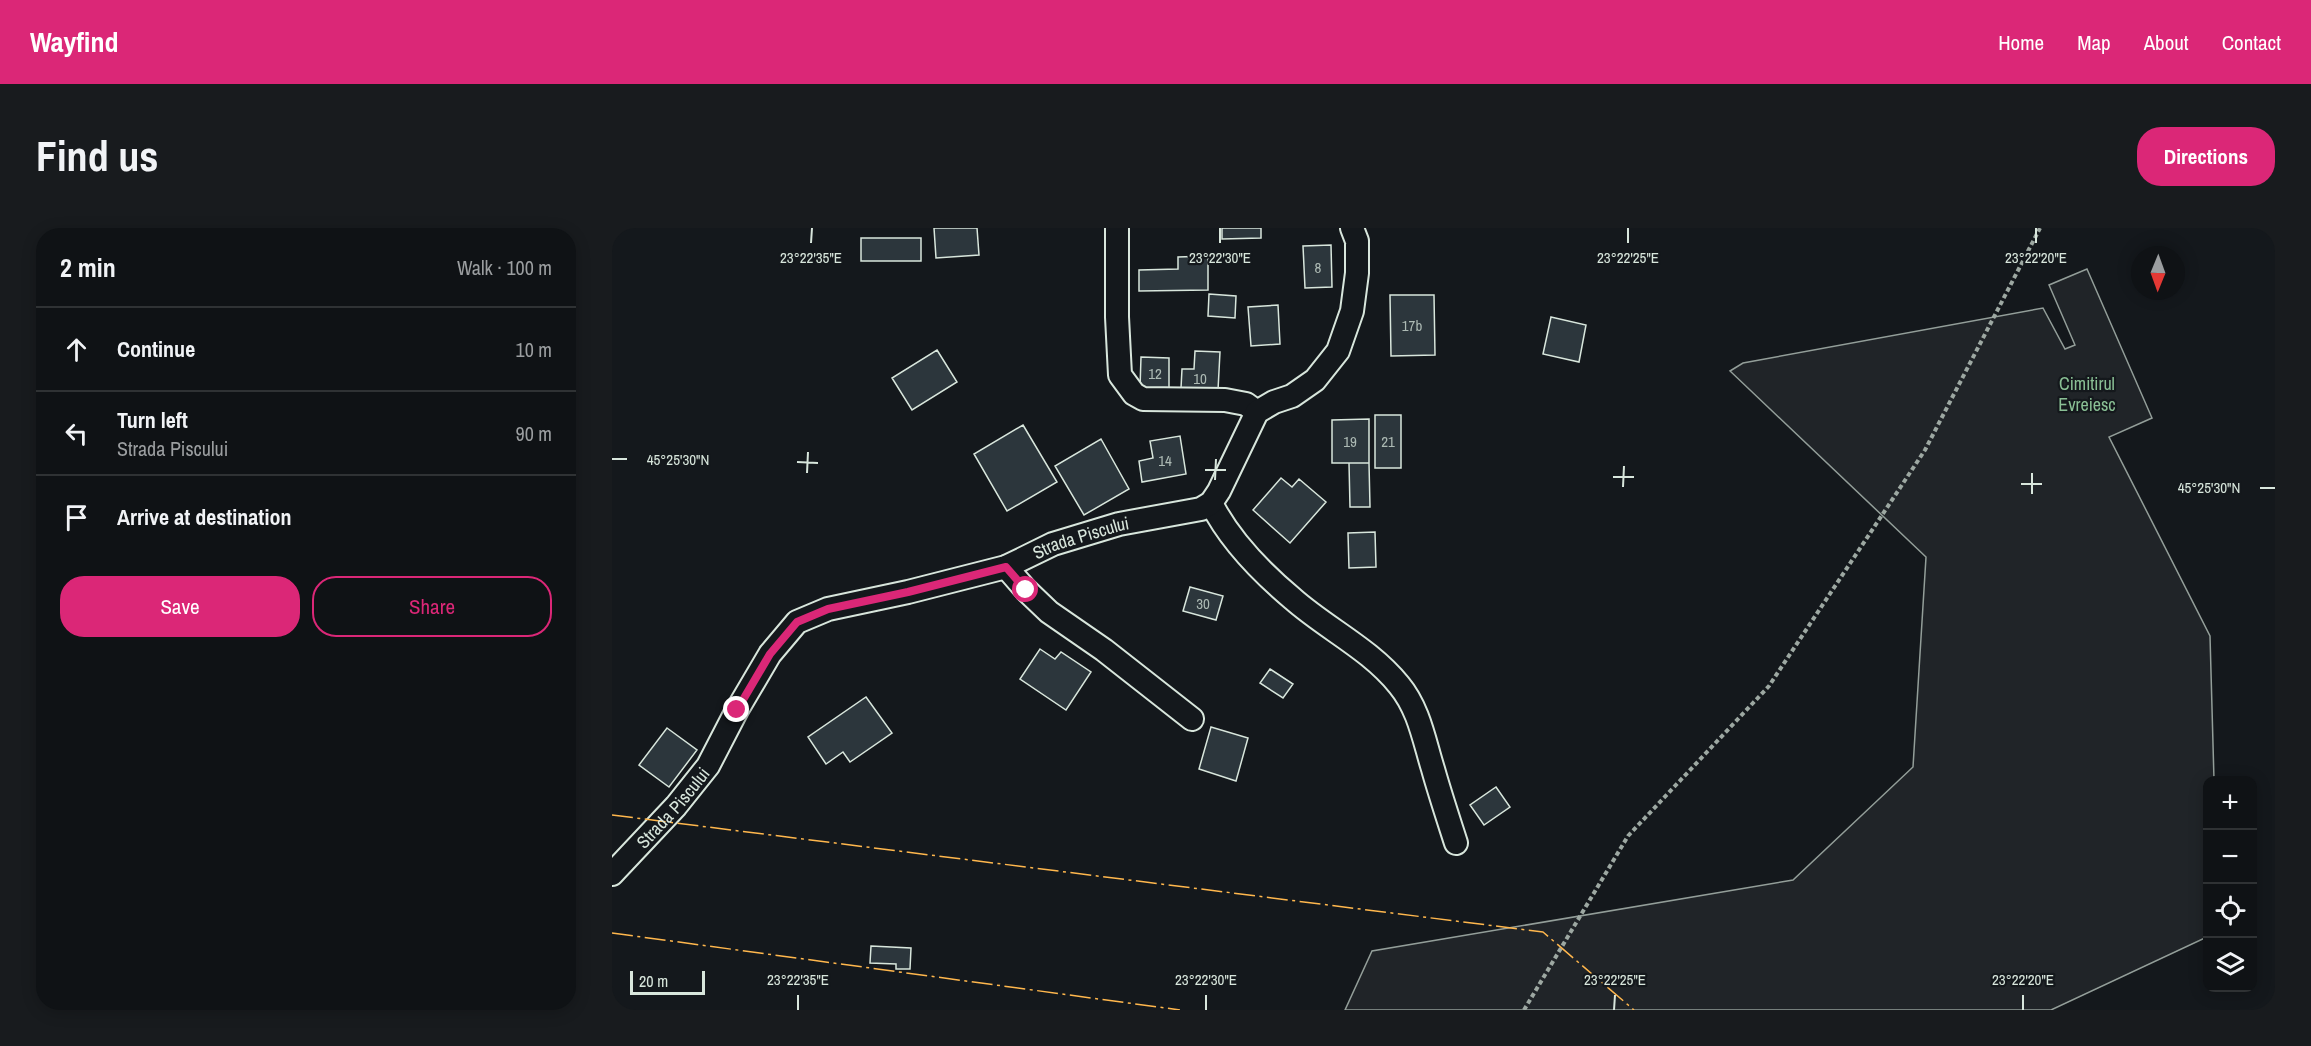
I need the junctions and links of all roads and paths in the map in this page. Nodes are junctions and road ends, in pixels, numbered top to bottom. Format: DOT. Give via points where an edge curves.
graph roads {
  1 [pos="1117,228"];
  2 [pos="1352,228"];
  3 [pos="2040,228"];
  4 [pos="1257,412"];
  5 [pos="1211,503"];
  6 [pos="1006,567"];
  7 [pos="1192,719"];
  8 [pos="1456,843"];
  9 [pos="612,874"];
  10 [pos="1524,1010"];
  1 -- 4 [label="street" via="1120,375 1134,394 1143,399 1225,400 1246,404"];
  2 -- 4 [label="street" via="1357,241 1356,283 1352,311 1338,351 1315,380"];
  3 -- 10 [label="path" via="1906,480 1769,686 1628,836"];
  4 -- 5 [label="street"];
  5 -- 6 [label="street, Strada Piscului" via="1201,509 1119,524 1053,544"];
  5 -- 8 [label="street" via="1238,545 1293,600 1350,641 1400,686 1420,722"];
  6 -- 7 [label="street" via="1049,612"];
  6 -- 9 [label="street, Strada Piscului" via="828,609 797,622 770,654 708,766"];
}
